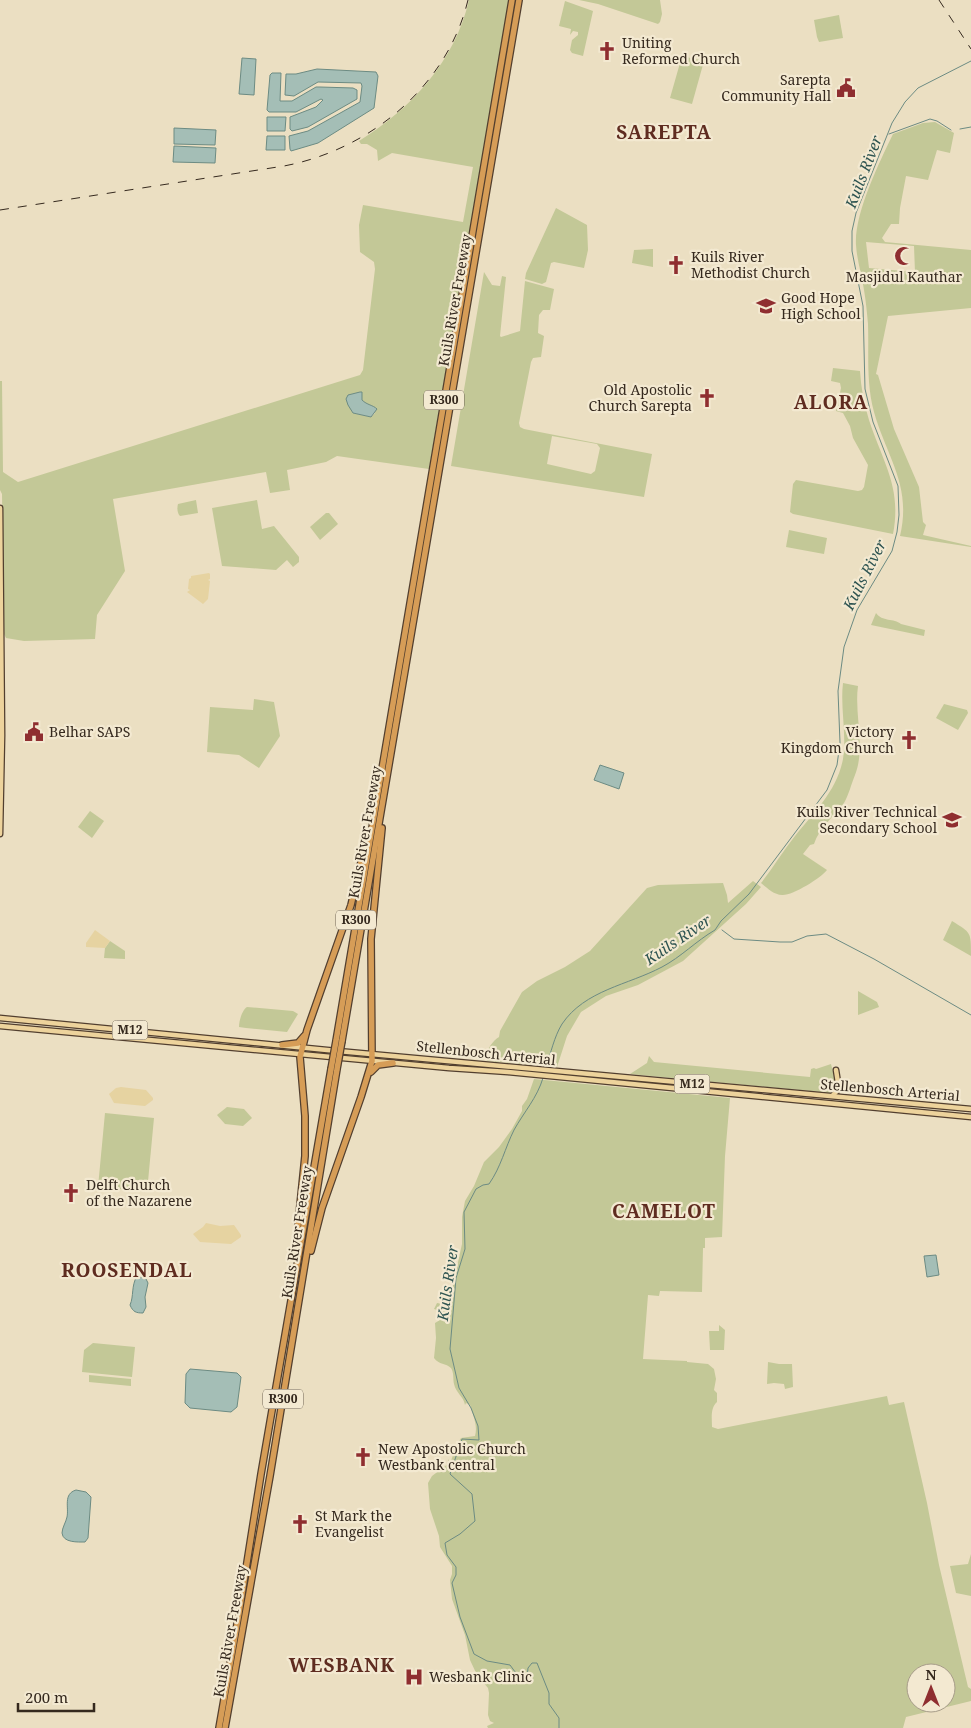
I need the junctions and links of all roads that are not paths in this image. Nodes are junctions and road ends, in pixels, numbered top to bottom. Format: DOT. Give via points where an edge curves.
graph roads {
  1 [pos="512,0"];
  2 [pos="519,0"];
  3 [pos="0,508"];
  4 [pos="380,800"];
  5 [pos="0,834"];
  6 [pos="0,1018"];
  7 [pos="0,1026"];
  8 [pos="306,1030"];
  9 [pos="282,1045"];
  10 [pos="302,1047"];
  11 [pos="300,1054"];
  12 [pos="373,1057"];
  13 [pos="393,1063"];
  14 [pos="334,1069"];
  15 [pos="836,1070"];
  16 [pos="368,1076"];
  17 [pos="829,1096"];
  18 [pos="971,1109"];
  19 [pos="971,1117"];
  20 [pos="296,1314"];
  21 [pos="288,1320"];
  22 [pos="219,1728"];
  23 [pos="225,1728"];
  1 -- 4 [label="highway, Kuils River Freeway / R300"];
  2 -- 4 [label="highway, Kuils River Freeway / R300"];
  3 -- 5 [label="main road"];
  4 -- 8 [label="highway" via="371,815 351,906"];
  4 -- 12 [label="highway" via="383,819 371,939"];
  4 -- 14 [label="highway, Kuils River Freeway / R300, bridge"];
  6 -- 9 [label="main road, Stellenbosch Arterial / M12"];
  7 -- 11 [label="main road, Stellenbosch Arterial / M12"];
  8 -- 9 [label="highway" via="298,1043"];
  8 -- 10 [label="highway"];
  9 -- 10 [label="main road, Stellenbosch Arterial / M12"];
  10 -- 11 [label="highway"];
  10 -- 12 [label="main road, Stellenbosch Arterial / M12"];
  11 -- 12 [label="main road, Stellenbosch Arterial / M12"];
  11 -- 21 [label="highway" via="305,1156"];
  12 -- 13 [label="main road, Stellenbosch Arterial / M12"];
  12 -- 16 [label="highway"];
  12 -- 17 [label="main road, Stellenbosch Arterial / M12"];
  13 -- 16 [label="highway" via="376,1065"];
  13 -- 19 [label="main road, Stellenbosch Arterial / M12"];
  14 -- 20 [label="highway, Kuils River Freeway / R300"];
  14 -- 21 [label="highway, Kuils River Freeway / R300"];
  15 -- 17 [label="main road" via="839,1089"];
  16 -- 20 [label="highway" via="322,1208"];
  17 -- 18 [label="main road, Stellenbosch Arterial / M12"];
  20 -- 23 [label="highway, Kuils River Freeway / R300"];
  21 -- 22 [label="highway, Kuils River Freeway / R300"];
}
